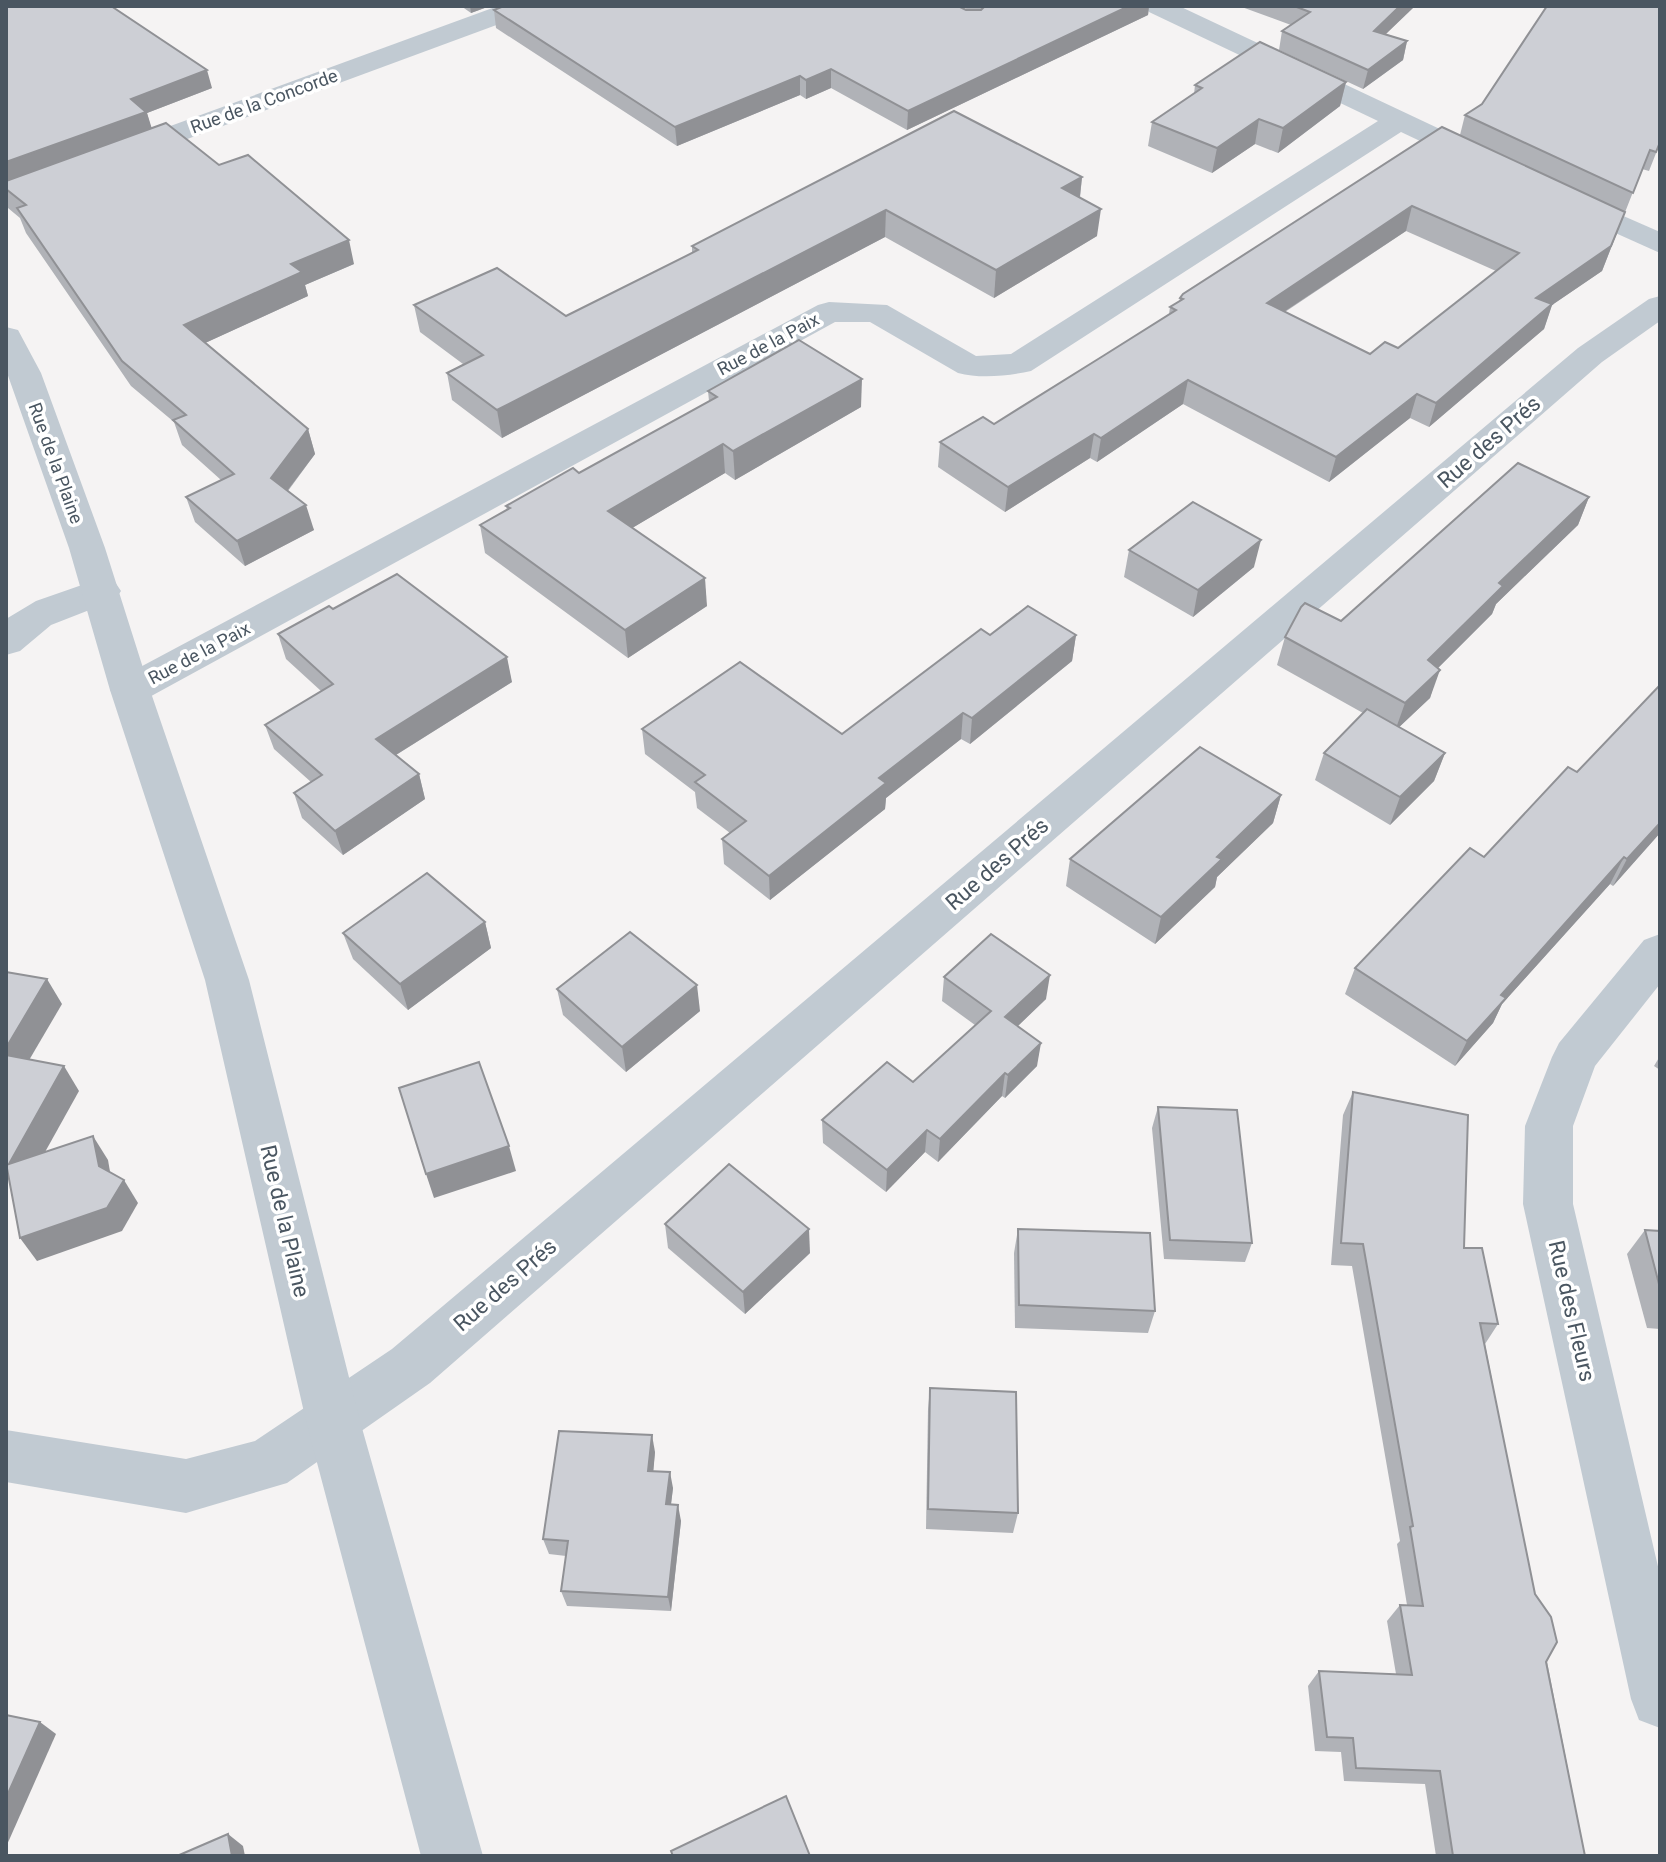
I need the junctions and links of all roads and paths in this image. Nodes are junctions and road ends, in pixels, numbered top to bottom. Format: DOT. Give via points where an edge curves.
graph roads {
  1 [pos="523,6"];
  2 [pos="1158,6"];
  3 [pos="1400,120"];
  4 [pos="94,163"];
  5 [pos="1512,174"];
  6 [pos="1541,188"];
  7 [pos="1660,244"];
  8 [pos="1660,306"];
  9 [pos="6,337"];
  10 [pos="102,591"];
  11 [pos="6,642"];
  12 [pos="130,690"];
  13 [pos="1660,952"];
  14 [pos="333,1421"];
  15 [pos="6,1456"];
  16 [pos="1660,1699"];
  17 [pos="452,1856"];
  1 -- 4 [label="street, Rue de la Concorde"];
  2 -- 3 [label="street"];
  3 -- 5 [label="street"];
  3 -- 12 [label="street, Rue de la Paix" via="1019,364 970,366 876,312 829,312"];
  6 -- 7 [label="street"];
  8 -- 14 [label="street, Rue des Prés" via="1590,355 411,1366"];
  9 -- 10 [label="street, Rue de la Plaine" via="24,373"];
  10 -- 11 [label="street" via="50,610"];
  10 -- 12 [label="street, Rue de la Plaine"];
  12 -- 14 [label="street, Rue de la Plaine" via="227,980"];
  13 -- 16 [label="street, Rue des Fleurs" via="1575,1057 1549,1126 1548,1204"];
  14 -- 15 [label="street, Rue des Prés" via="268,1464 186,1486"];
  14 -- 17 [label="street, Rue de la Plaine"];
}
